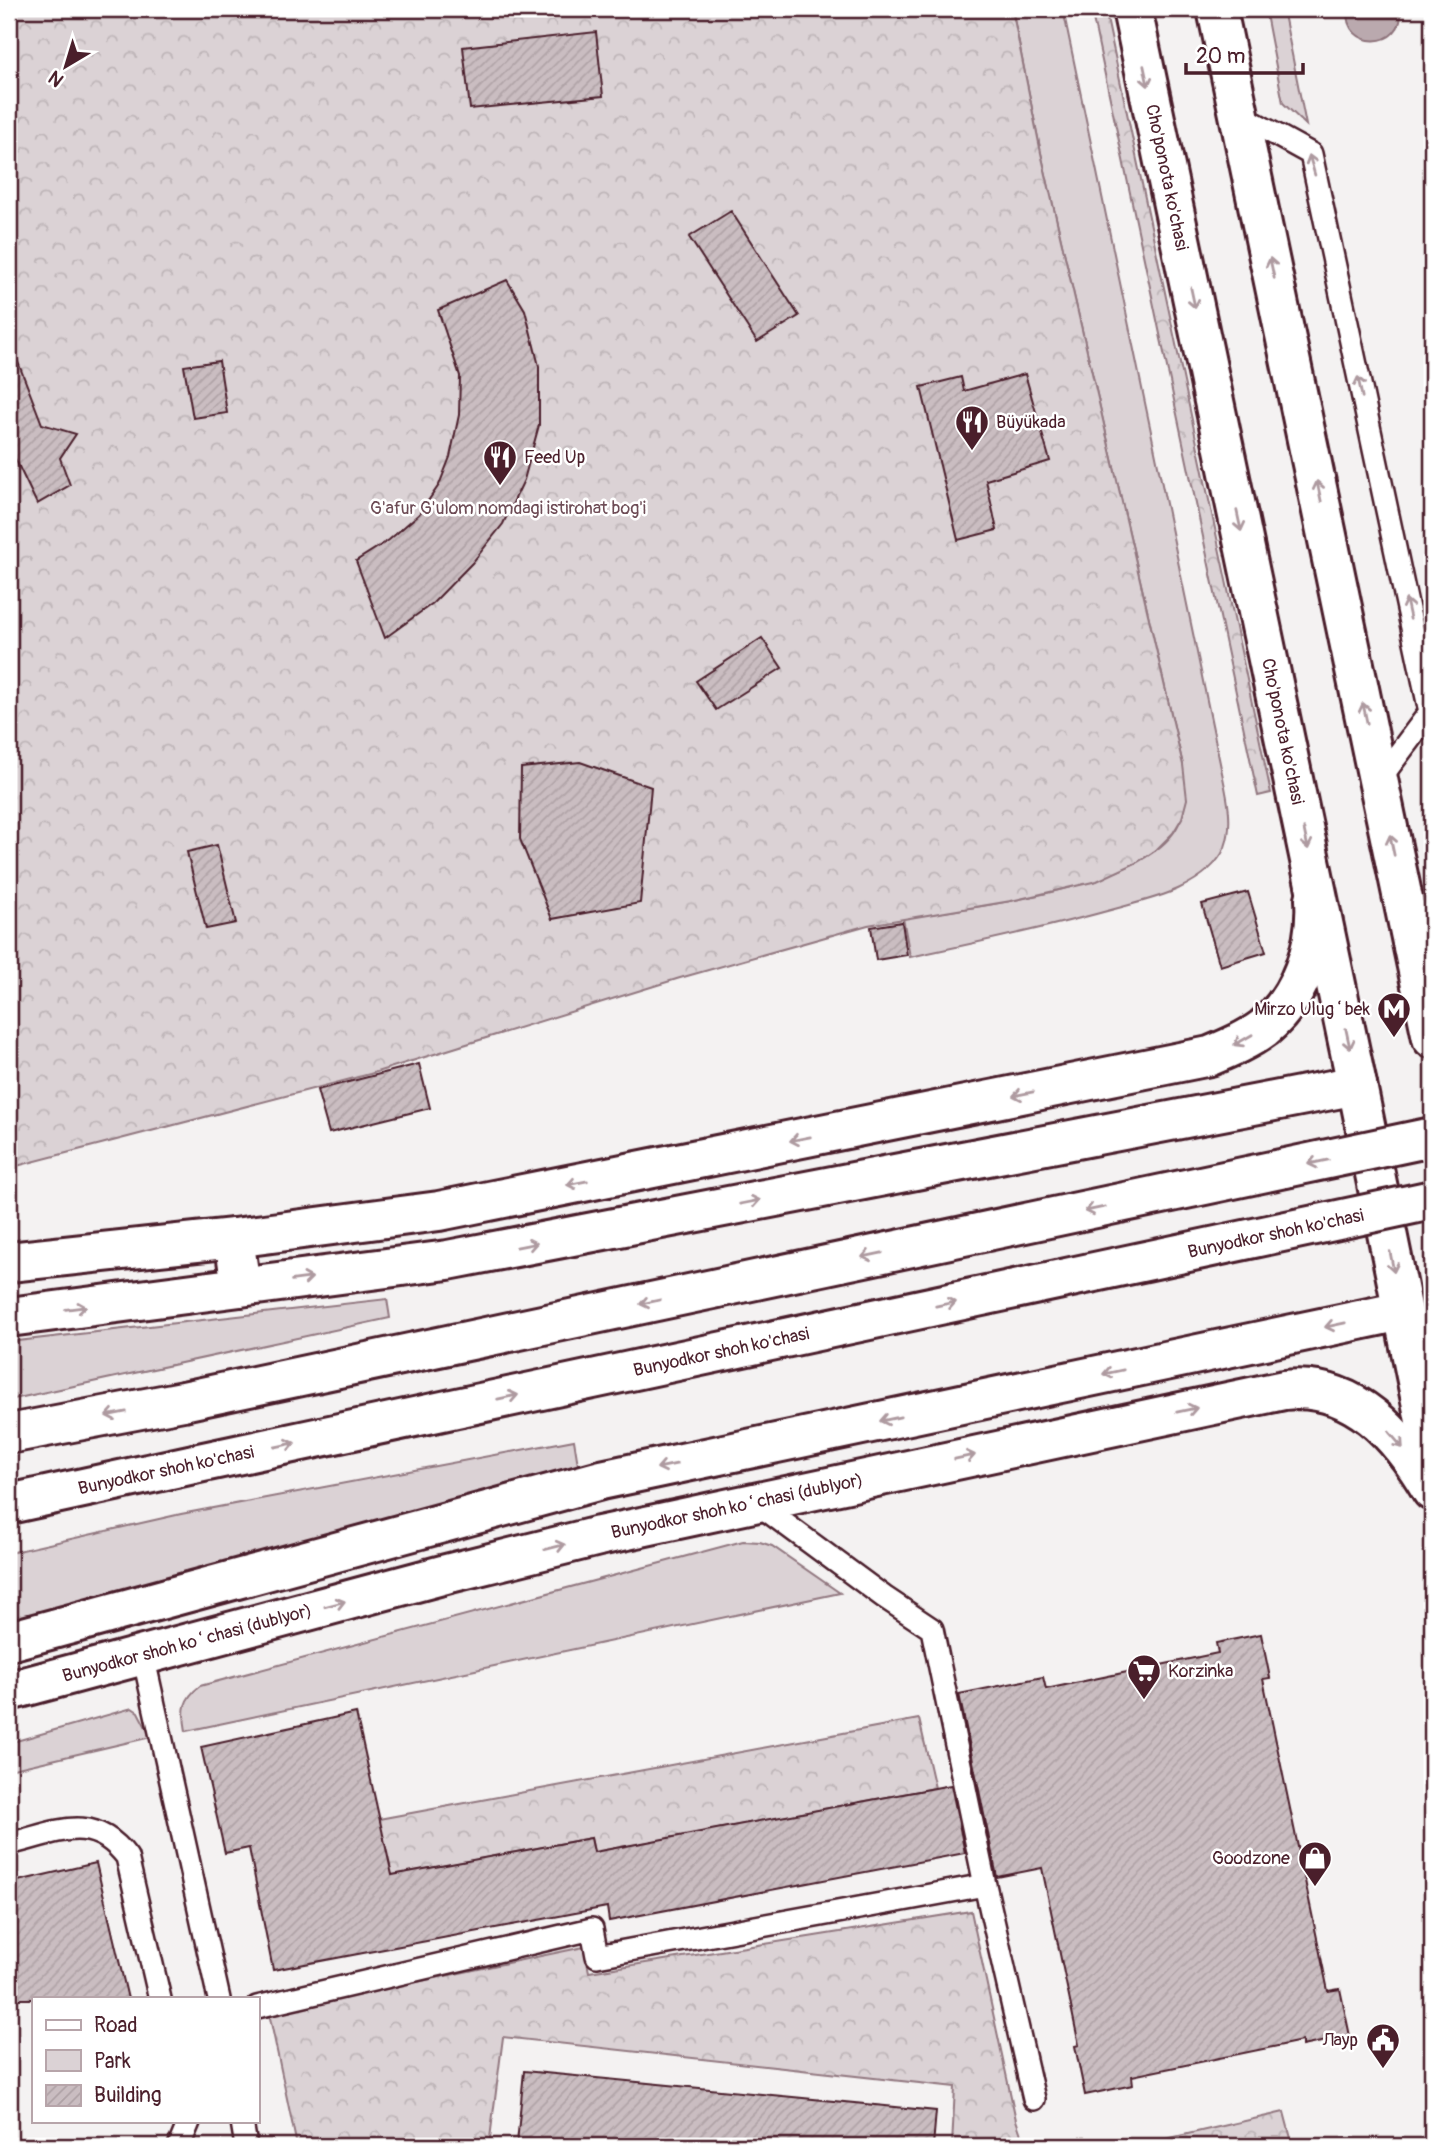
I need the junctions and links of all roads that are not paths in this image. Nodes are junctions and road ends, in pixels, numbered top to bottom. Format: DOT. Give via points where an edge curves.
graph roads {
  1 [pos="1132,9"];
  2 [pos="1217,9"];
  3 [pos="1240,115"];
  4 [pos="1379,780"];
  5 [pos="1313,876"];
  6 [pos="1406,909"];
  7 [pos="1432,958"];
  8 [pos="1432,1038"];
  9 [pos="1357,1085"];
  10 [pos="1432,1137"];
  11 [pos="1432,1200"];
  12 [pos="234,1238"];
  13 [pos="9,1262"];
  14 [pos="241,1287"];
  15 [pos="1402,1311"];
  16 [pos="9,1317"];
  17 [pos="9,1434"];
  18 [pos="1432,1455"];
  19 [pos="1432,1491"];
  20 [pos="754,1502"];
  21 [pos="9,1504"];
  22 [pos="9,1641"];
  23 [pos="143,1655"];
  24 [pos="9,1690"];
  25 [pos="9,1844"];
  26 [pos="985,1885"];
  27 [pos="160,1997"];
  28 [pos="219,1997"];
  29 [pos="259,2007"];
  30 [pos="1034,2099"];
  31 [pos="188,2124"];
  32 [pos="242,2124"];
  33 [pos="178,2146"];
  34 [pos="246,2146"];
  1 -- 5 [label="main road, Cho'ponota ko'chasi, one-way"];
  2 -- 3 [label="main road"];
  4 -- 3 [label="main road, one-way"];
  4 -- 3 [label="lane, one-way" via="1430,712 1311,154"];
  6 -- 4 [label="main road, one-way"];
  5 -- 9 [label="main road, Cho'ponota ko'chasi, one-way"];
  5 -- 12 [label="main road, one-way" via="1312,940 1294,992 1263,1028 1210,1056 439,1211"];
  6 -- 7 [label="main road" via="1416,938"];
  6 -- 8 [label="main road"];
  14 -- 9 [label="main road, one-way" via="448,1260"];
  9 -- 15 [label="main road, Cho'ponota ko'chasi, one-way"];
  10 -- 17 [label="main road, one-way, bridge"];
  21 -- 11 [label="main road, Bunyodkor shoh ko'chasi, one-way, bridge"];
  12 -- 13 [label="main road"];
  12 -- 14 [label="main road"];
  16 -- 14 [label="main road, one-way"];
  15 -- 18 [label="main road, Cho'ponota ko'chasi"];
  15 -- 22 [label="main road, one-way" via="601,1480"];
  20 -- 19 [label="main road, Bunyodkor shoh koʻchasi (dublyor), one-way" via="1300,1388 1334,1394 1369,1412 1411,1458"];
  23 -- 20 [label="main road, Bunyodkor shoh koʻchasi (dublyor), one-way" via="459,1571"];
  20 -- 26 [label="lane" via="932,1629"];
  23 -- 24 [label="main road, Bunyodkor shoh koʻchasi (dublyor)"];
  23 -- 28 [label="lane"];
  25 -- 27 [label="lane" via="80,1828 94,1829 118,1844 127,1857"];
  26 -- 29 [label="lane" via="597,1956 592,1929"];
  26 -- 30 [label="lane"];
  31 -- 33 [label="lane"];
  32 -- 34 [label="lane"];
}
